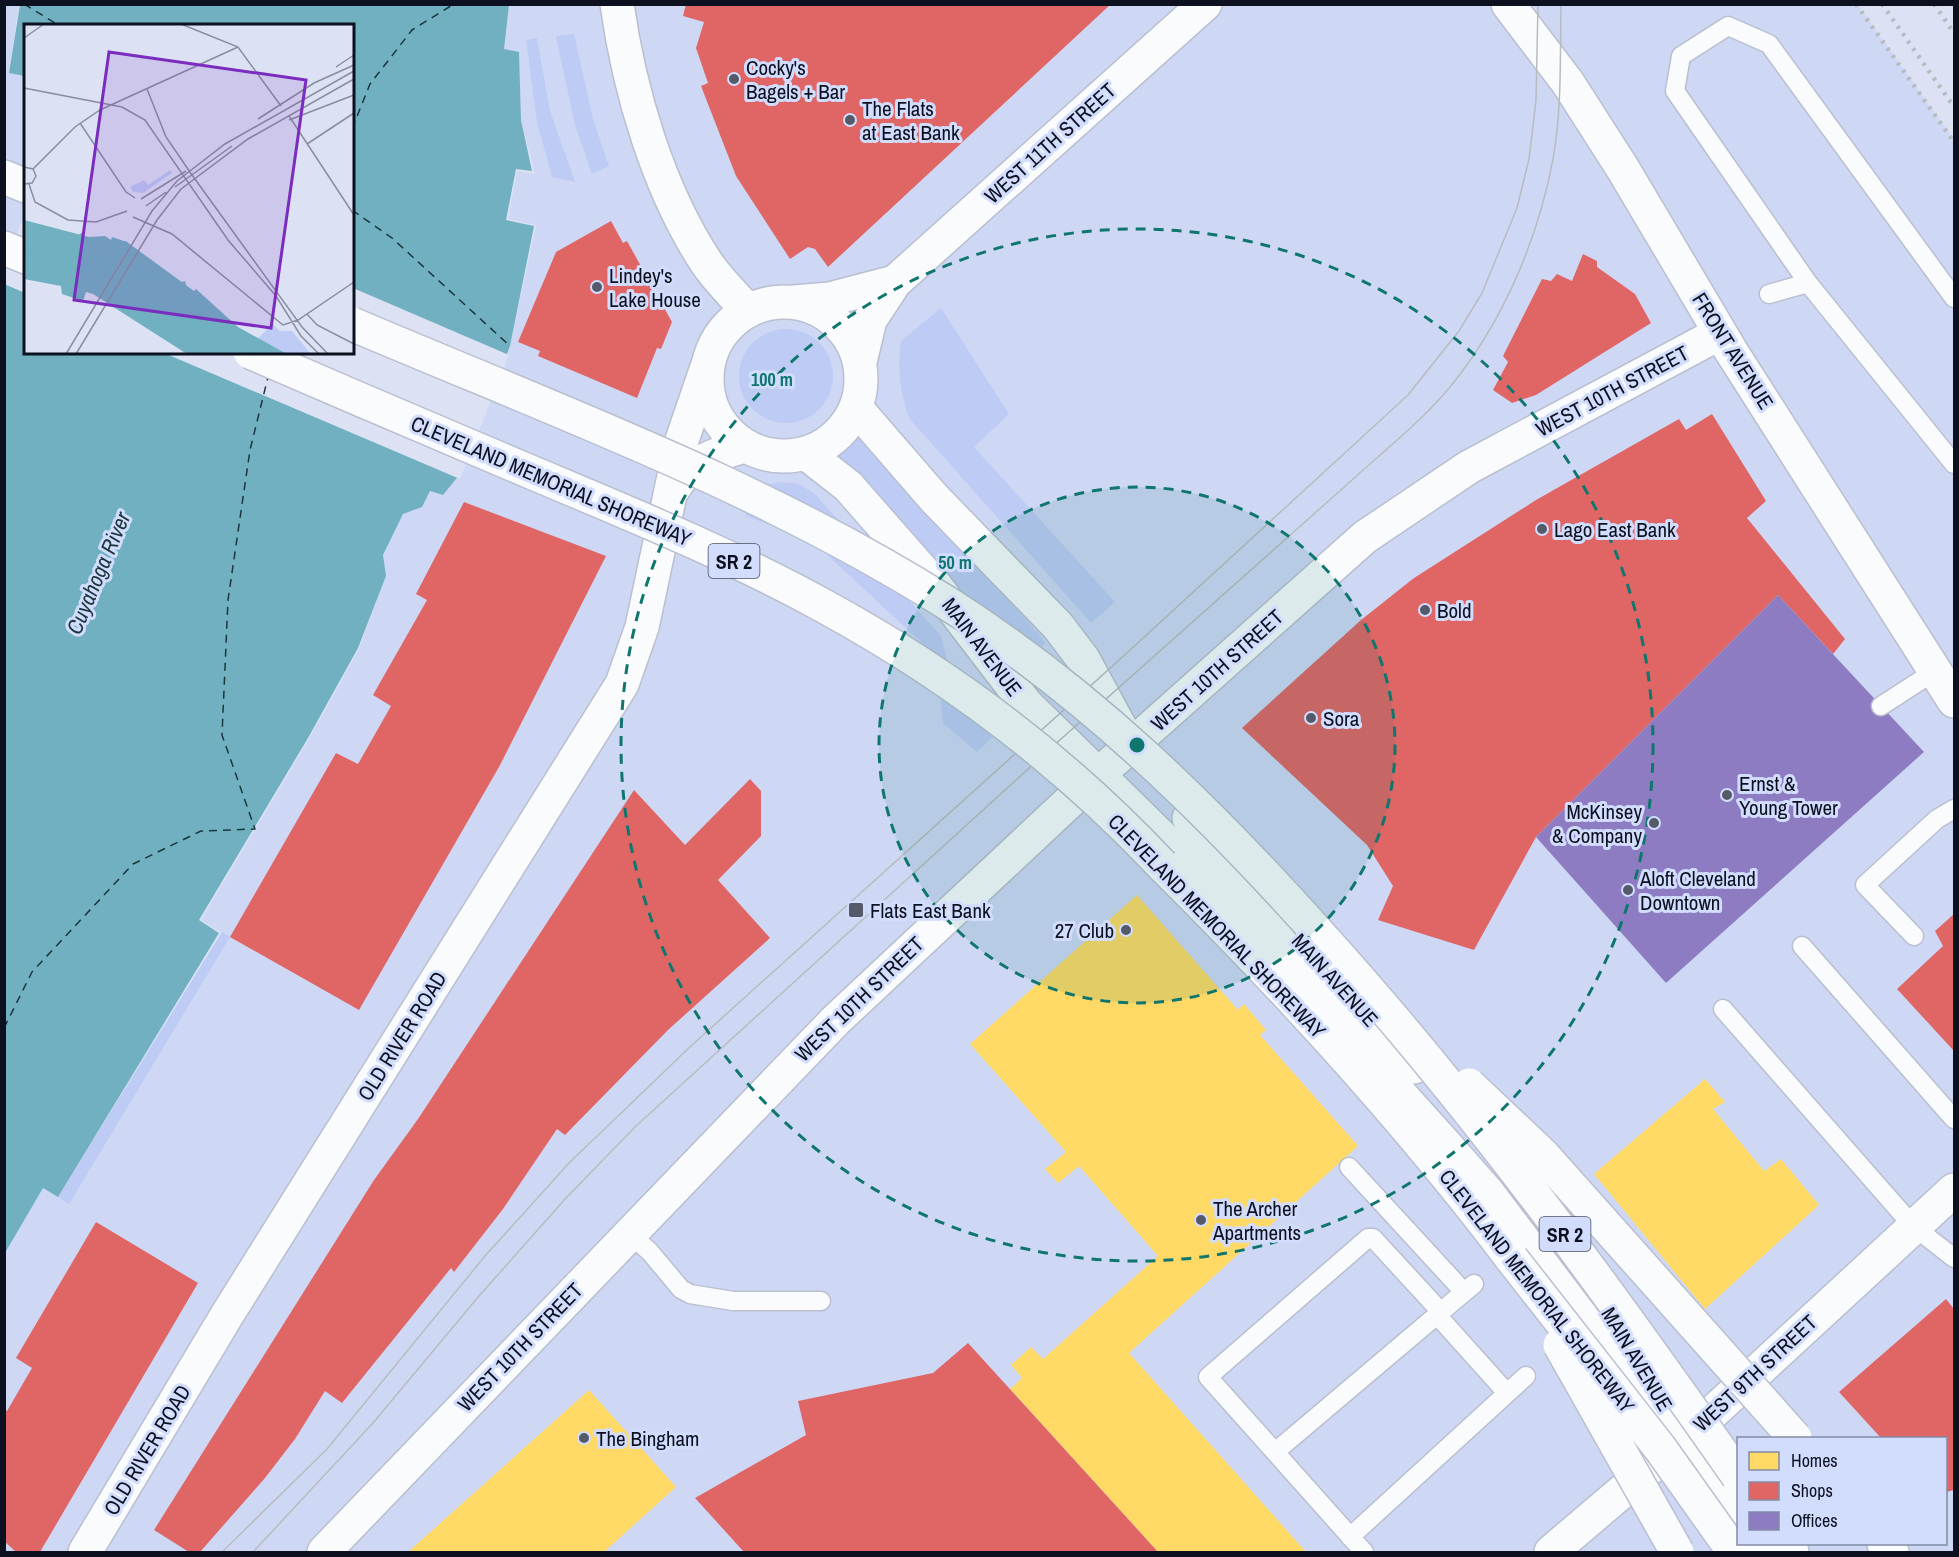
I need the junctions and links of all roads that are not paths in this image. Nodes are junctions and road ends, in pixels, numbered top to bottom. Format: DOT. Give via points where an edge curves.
graph roads {
  1 [pos="617,4"];
  2 [pos="1205,4"];
  3 [pos="1508,4"];
  4 [pos="4,177"];
  5 [pos="24,185"];
  6 [pos="4,248"];
  7 [pos="24,256"];
  8 [pos="895,282"];
  9 [pos="1808,283"];
  10 [pos="1769,294"];
  11 [pos="1954,298"];
  12 [pos="793,302"];
  13 [pos="748,311"];
  14 [pos="354,325"];
  15 [pos="1720,333"];
  16 [pos="255,354"];
  17 [pos="860,362"];
  18 [pos="708,367"];
  19 [pos="856,408"];
  20 [pos="745,446"];
  21 [pos="807,454"];
  22 [pos="1954,465"];
  23 [pos="667,500"];
  24 [pos="1935,671"];
  25 [pos="1954,701"];
  26 [pos="1881,706"];
  27 [pos="1131,746"];
  28 [pos="1099,774"];
  29 [pos="1954,809"];
  30 [pos="1914,936"];
  31 [pos="1802,946"];
  32 [pos="1379,1001"];
  33 [pos="1723,1009"];
  34 [pos="1954,1119"];
  35 [pos="1349,1167"];
  36 [pos="1954,1190"];
  37 [pos="1913,1226"];
  38 [pos="629,1233"];
  39 [pos="1954,1258"];
  40 [pos="1512,1259"];
  41 [pos="821,1301"];
  42 [pos="1439,1314"];
  43 [pos="1526,1376"];
  44 [pos="1507,1393"];
  45 [pos="1794,1437"];
  46 [pos="1684,1438"];
  47 [pos="1275,1452"];
  48 [pos="1737,1475"];
  49 [pos="1737,1515"];
  50 [pos="1350,1537"];
  51 [pos="85,1552"];
  52 [pos="324,1552"];
  53 [pos="1364,1552"];
  54 [pos="1551,1552"];
  55 [pos="1677,1552"];
  56 [pos="1734,1552"];
  1 -- 13 [label="main road" via="632,86 672,198 706,263"];
  2 -- 8 [label="main road, WEST 11TH STREET"];
  3 -- 15 [label="main road, FRONT AVENUE" via="1568,83"];
  4 -- 5 [label="main road"];
  6 -- 7 [label="main road"];
  8 -- 12 [label="main road, WEST 11TH STREET" via="830,299"];
  8 -- 17 [label="main road, WEST 11TH STREET" via="870,320"];
  9 -- 10 [label="lane"];
  9 -- 11 [label="lane" via="1675,91 1681,56 1728,26 1769,44"];
  9 -- 22 [label="lane"];
  12 -- 13 [label="main road" via="770,303"];
  12 -- 17 [label="main road" via="816,308 837,322 851,340"];
  13 -- 18 [label="main road" via="728,325 715,344"];
  14 -- 32 [label="main road, SR 2, bridge" via="773,505 839,538 947,603 1037,666 1173,780 1256,864"];
  15 -- 24 [label="main road, FRONT AVENUE"];
  15 -- 27 [label="main road, WEST 10TH STREET" via="1469,467 1365,537"];
  16 -- 40 [label="main road, CLEVELAND MEMORIAL SHOREWAY / SR 2, bridge" via="760,573 875,636 978,704 1130,832 1219,921 1442,1170"];
  17 -- 19 [label="main road" via="861,386"];
  18 -- 20 [label="main road" via="707,391 715,414 728,433"];
  18 -- 23 [label="main road, OLD RIVER ROAD" via="681,443"];
  19 -- 21 [label="main road" via="845,428 827,444"];
  19 -- 27 [label="main road, MAIN AVENUE" via="934,498 1058,626 1083,659"];
  20 -- 21 [label="main road" via="786,457"];
  20 -- 23 [label="main road, OLD RIVER ROAD" via="710,456 681,476"];
  21 -- 28 [label="main road, MAIN AVENUE" via="848,486 934,584 1026,704"];
  23 -- 51 [label="main road, OLD RIVER ROAD" via="642,627 622,684 227,1315"];
  24 -- 25 [label="main road, FRONT AVENUE"];
  24 -- 26 [label="lane"];
  27 -- 28 [label="main road, WEST 10TH STREET"];
  27 -- 46 [label="main road, MAIN AVENUE" via="1172,799 1530,1200 1607,1308"];
  28 -- 38 [label="main road, WEST 10TH STREET" via="836,1020"];
  28 -- 46 [label="main road, MAIN AVENUE" via="1221,895 1445,1144 1488,1193 1600,1341"];
  29 -- 30 [label="lane" via="1937,819 1866,885"];
  31 -- 34 [label="lane"];
  32 -- 45 [label="main road, bridge" via="1544,1155"];
  32 -- 48 [label="main road, SR 2, bridge" via="1559,1226"];
  33 -- 37 [label="lane"];
  35 -- 42 [label="lane" via="1469,1288"];
  36 -- 37 [label="main road, WEST 9TH STREET"];
  37 -- 39 [label="lane"];
  37 -- 46 [label="main road, WEST 9TH STREET"];
  38 -- 41 [label="lane" via="690,1294 733,1301"];
  38 -- 52 [label="main road, WEST 10TH STREET"];
  40 -- 55 [label="main road, bridge"];
  40 -- 56 [label="main road, CLEVELAND MEMORIAL SHOREWAY / SR 2, bridge" via="1660,1448"];
  42 -- 44 [label="lane"];
  42 -- 47 [label="lane"];
  42 -- 47 [label="lane" via="1373,1238 1368,1239 1208,1377"];
  43 -- 44 [label="lane"];
  44 -- 50 [label="lane"];
  46 -- 49 [label="main road"];
  46 -- 54 [label="main road, WEST 9TH STREET"];
  47 -- 50 [label="lane"];
  50 -- 53 [label="lane"];
}
